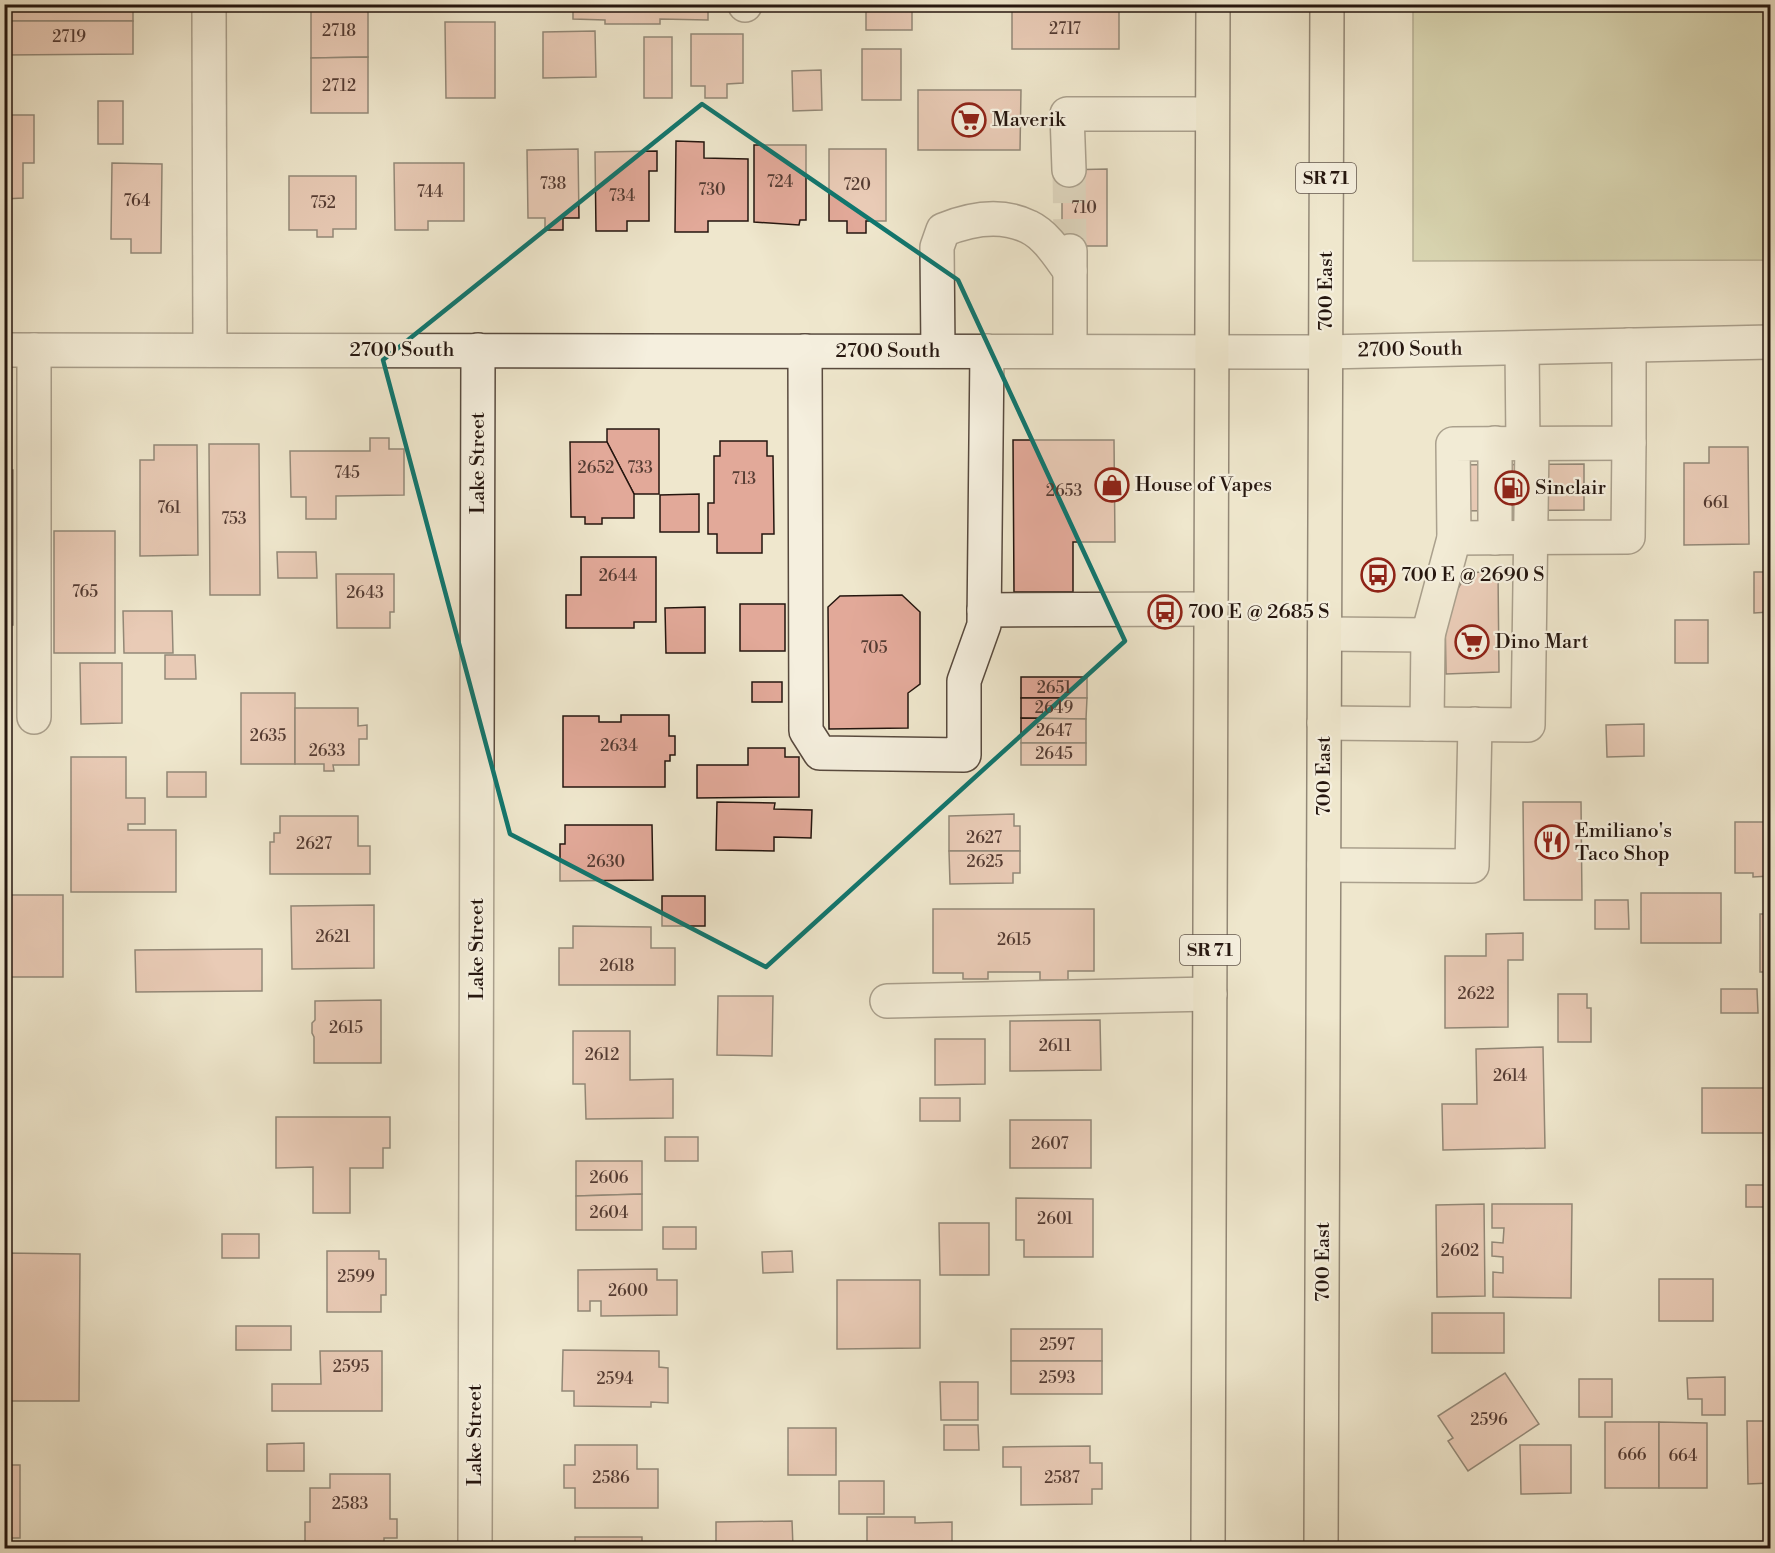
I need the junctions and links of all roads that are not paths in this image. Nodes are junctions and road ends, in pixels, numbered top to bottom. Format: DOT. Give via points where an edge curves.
graph roads {
  1 [pos="209,4"];
  2 [pos="1213,4"];
  3 [pos="1327,4"];
  4 [pos="1212,114"];
  5 [pos="1069,170"];
  6 [pos="1770,342"];
  7 [pos="1629,345"];
  8 [pos="1522,348"];
  9 [pos="19,350"];
  10 [pos="210,350"];
  11 [pos="478,350"];
  12 [pos="805,351"];
  13 [pos="938,351"];
  14 [pos="987,351"];
  15 [pos="1070,351"];
  16 [pos="1212,351"];
  17 [pos="1326,352"];
  18 [pos="1516,443"];
  19 [pos="1629,443"];
  20 [pos="1454,538"];
  21 [pos="1495,538"];
  22 [pos="1531,538"];
  23 [pos="1211,609"];
  24 [pos="984,610"];
  25 [pos="1325,634"];
  26 [pos="1428,635"];
  27 [pos="34,717"];
  28 [pos="1324,723"];
  29 [pos="1427,724"];
  30 [pos="1475,724"];
  31 [pos="1324,865"];
  32 [pos="1210,994"];
  33 [pos="887,1002"];
  34 [pos="475,1548"];
  35 [pos="1208,1548"];
  36 [pos="1322,1548"];
  1 -- 10 [label="street"];
  2 -- 4 [label="main road, SR 71"];
  3 -- 17 [label="main road, 700 East / SR 71"];
  4 -- 5 [label="street" via="1067,114"];
  4 -- 16 [label="main road, SR 71"];
  6 -- 7 [label="street, 2700 South"];
  7 -- 8 [label="street, 2700 South"];
  7 -- 19 [label="street"];
  8 -- 17 [label="street, 2700 South"];
  8 -- 18 [label="street"];
  9 -- 10 [label="street, 2700 South"];
  9 -- 27 [label="street"];
  10 -- 11 [label="street, 2700 South"];
  11 -- 12 [label="street, 2700 South"];
  11 -- 34 [label="street, Lake Street"];
  12 -- 13 [label="street, 2700 South"];
  12 -- 24 [label="street" via="806,731 820,753 964,754 964,681 984,625"];
  13 -- 14 [label="street, 2700 South"];
  13 -- 15 [label="street" via="938,247 943,230 963,222 997,218 1030,227 1070,258"];
  14 -- 15 [label="street, 2700 South"];
  14 -- 24 [label="street"];
  15 -- 16 [label="street, 2700 South"];
  16 -- 17 [label="street, 2700 South"];
  16 -- 23 [label="main road, SR 71"];
  17 -- 25 [label="main road, 700 East / SR 71"];
  18 -- 19 [label="street"];
  18 -- 20 [label="street" via="1453,444"];
  18 -- 21 [label="street"];
  18 -- 22 [label="street"];
  19 -- 22 [label="street" via="1628,537"];
  20 -- 21 [label="street"];
  20 -- 26 [label="street"];
  21 -- 22 [label="street"];
  22 -- 30 [label="street" via="1528,725"];
  23 -- 24 [label="street"];
  23 -- 32 [label="main road, SR 71"];
  25 -- 26 [label="street"];
  25 -- 28 [label="main road, 700 East / SR 71"];
  26 -- 29 [label="street"];
  28 -- 29 [label="street"];
  28 -- 31 [label="main road, 700 East / SR 71"];
  29 -- 30 [label="street"];
  30 -- 31 [label="street" via="1472,866"];
  31 -- 36 [label="main road, 700 East / SR 71"];
  32 -- 33 [label="street"];
  32 -- 35 [label="main road, SR 71"];
}
